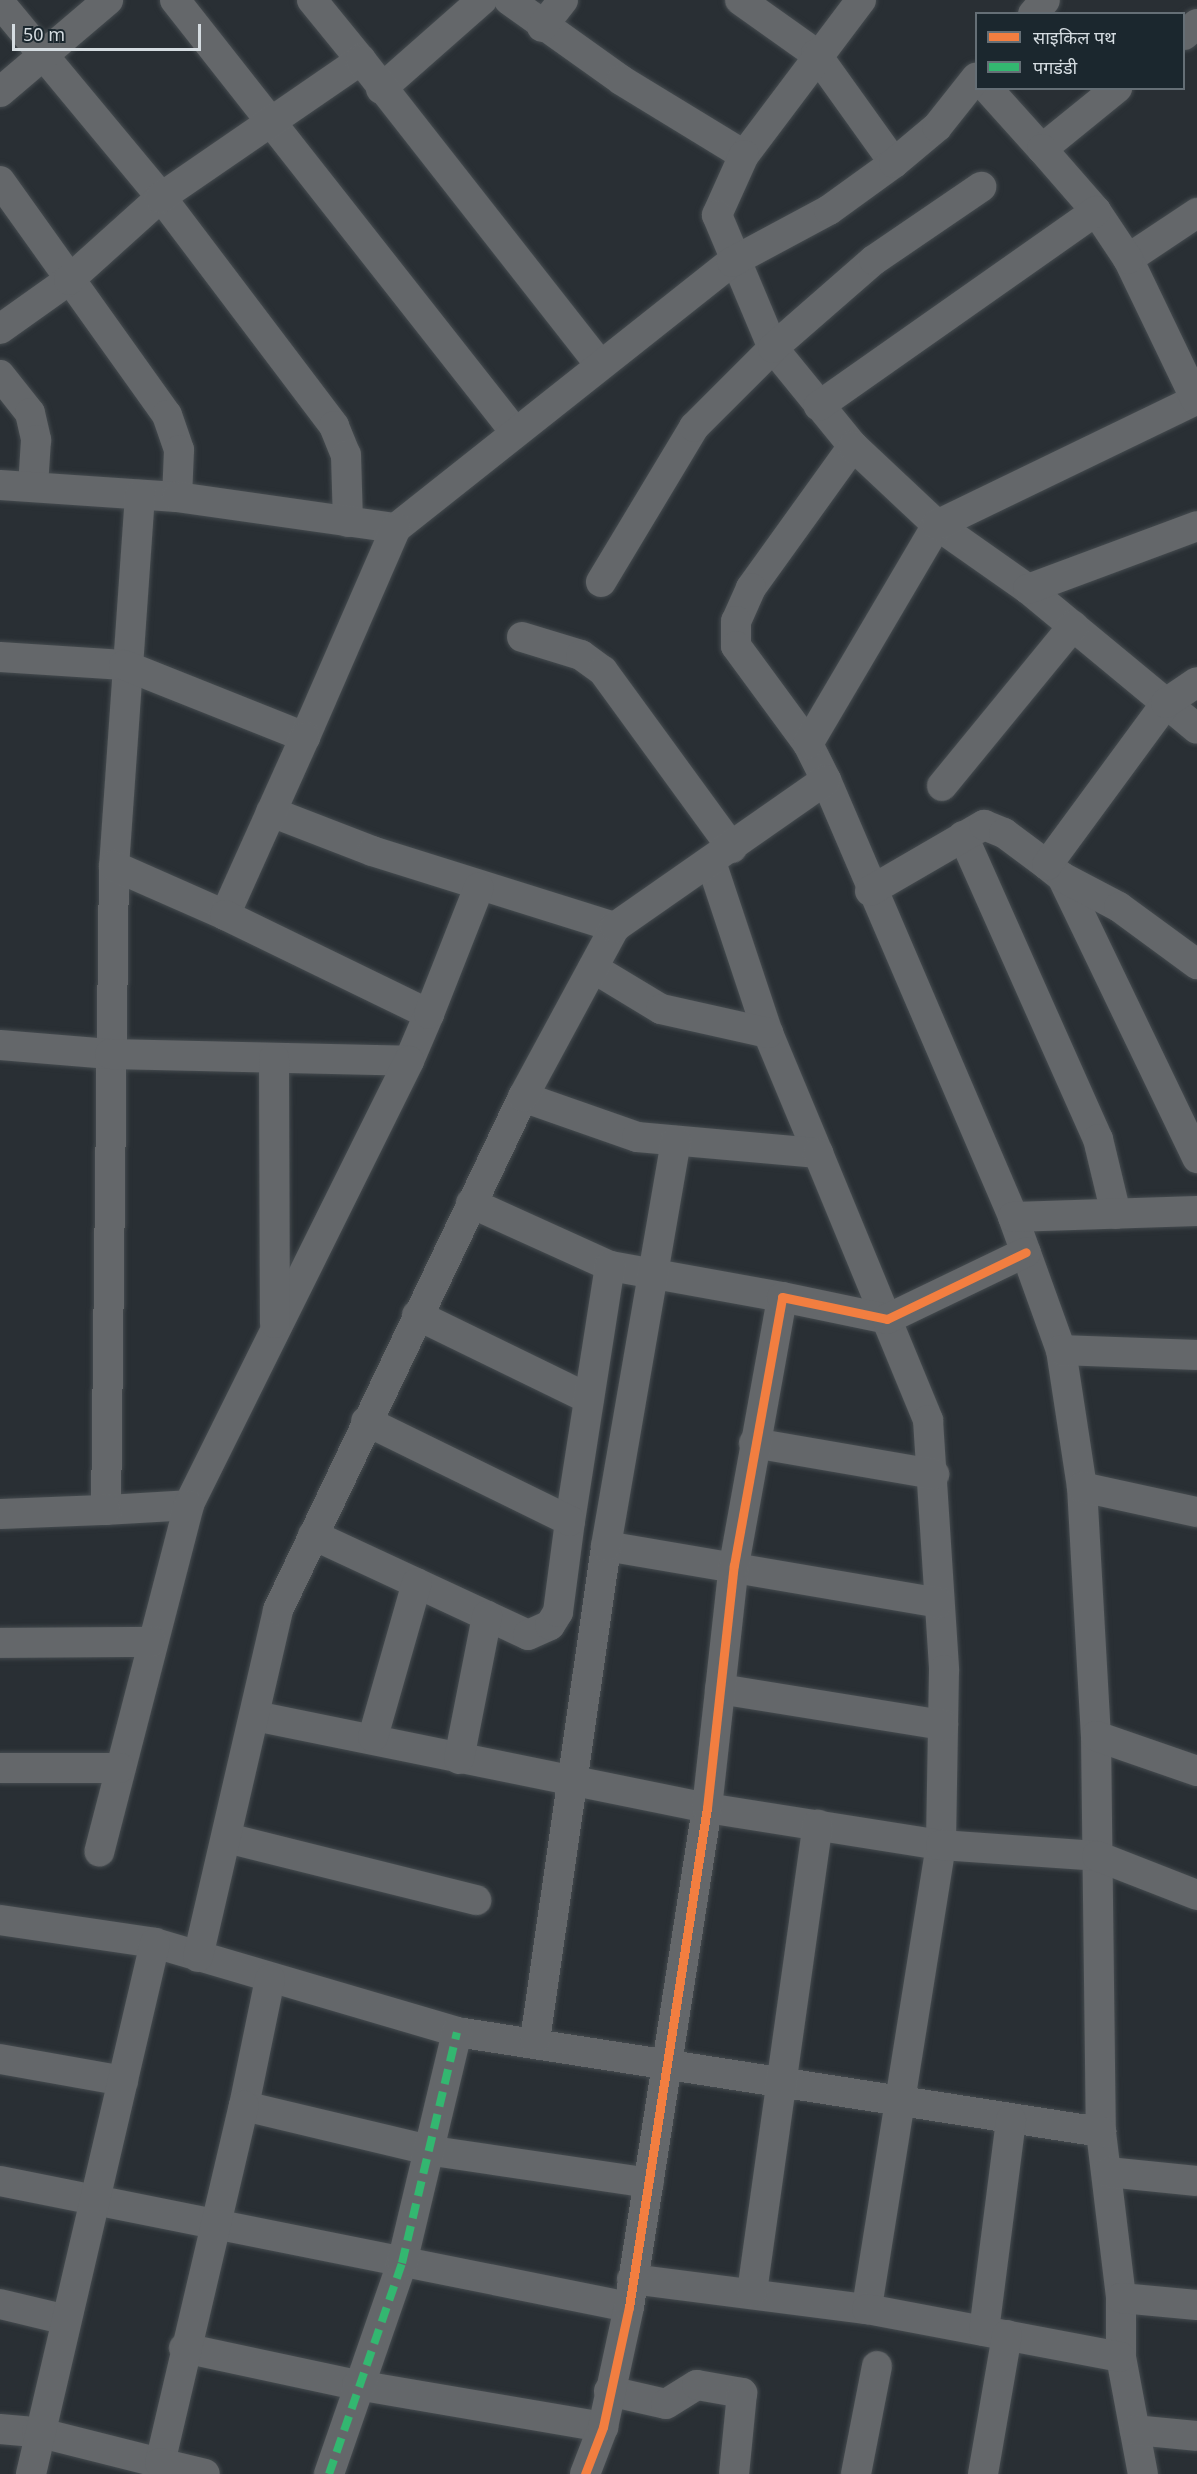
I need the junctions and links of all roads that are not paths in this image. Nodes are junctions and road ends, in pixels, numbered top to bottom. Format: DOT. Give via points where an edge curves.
graph roads {
  1 [pos="108,0"];
  2 [pos="175,0"];
  3 [pos="312,0"];
  4 [pos="483,0"];
  5 [pos="509,0"];
  6 [pos="563,0"];
  7 [pos="740,0"];
  8 [pos="861,0"];
  9 [pos="1045,0"];
  10 [pos="0,3"];
  11 [pos="1035,12"];
  12 [pos="1197,24"];
  13 [pos="542,27"];
  14 [pos="1185,33"];
  15 [pos="45,54"];
  16 [pos="816,54"];
  17 [pos="361,60"];
  18 [pos="975,79"];
  19 [pos="381,89"];
  20 [pos="989,90"];
  21 [pos="1115,90"];
  22 [pos="0,92"];
  23 [pos="267,120"];
  24 [pos="1042,149"];
  25 [pos="744,156"];
  26 [pos="894,163"];
  27 [pos="0,181"];
  28 [pos="981,187"];
  29 [pos="160,198"];
  30 [pos="1096,211"];
  31 [pos="1197,213"];
  32 [pos="1128,259"];
  33 [pos="732,262"];
  34 [pos="69,280"];
  35 [pos="0,328"];
  36 [pos="773,348"];
  37 [pos="599,363"];
  38 [pos="0,375"];
  39 [pos="1197,400"];
  40 [pos="819,406"];
  41 [pos="514,432"];
  42 [pos="853,446"];
  43 [pos="0,485"];
  44 [pos="33,487"];
  45 [pos="140,495"];
  46 [pos="177,497"];
  47 [pos="348,522"];
  48 [pos="937,525"];
  49 [pos="1197,526"];
  50 [pos="396,528"];
  51 [pos="601,582"];
  52 [pos="1028,589"];
  53 [pos="1073,626"];
  54 [pos="522,637"];
  55 [pos="0,657"];
  56 [pos="124,665"];
  57 [pos="1197,682"];
  58 [pos="1166,703"];
  59 [pos="1197,729"];
  60 [pos="305,737"];
  61 [pos="808,744"];
  62 [pos="826,780"];
  63 [pos="942,786"];
  64 [pos="271,812"];
  65 [pos="963,836"];
  66 [pos="721,855"];
  67 [pos="114,866"];
  68 [pos="1054,871"];
  69 [pos="479,887"];
  70 [pos="870,891"];
  71 [pos="225,915"];
  72 [pos="615,927"];
  73 [pos="1197,964"];
  74 [pos="593,968"];
  75 [pos="429,1014"];
  76 [pos="768,1033"];
  77 [pos="0,1045"];
  78 [pos="110,1054"];
  79 [pos="274,1058"];
  80 [pos="410,1061"];
  81 [pos="523,1097"];
  82 [pos="676,1141"];
  83 [pos="818,1153"];
  84 [pos="1197,1158"];
  85 [pos="471,1203"];
  86 [pos="1197,1211"];
  87 [pos="1116,1214"];
  88 [pos="1012,1217"];
  89 [pos="1026,1252"];
  90 [pos="610,1266"];
  91 [pos="652,1272"];
  92 [pos="782,1297"];
  93 [pos="417,1315"];
  94 [pos="887,1319"];
  95 [pos="275,1329"];
  96 [pos="1061,1350"];
  97 [pos="1197,1355"];
  98 [pos="589,1399"];
  99 [pos="366,1421"];
  100 [pos="754,1443"];
  101 [pos="934,1474"];
  102 [pos="1082,1487"];
  103 [pos="189,1505"];
  104 [pos="106,1510"];
  105 [pos="1197,1512"];
  106 [pos="0,1514"];
  107 [pos="570,1521"];
  108 [pos="313,1535"];
  109 [pos="606,1546"];
  110 [pos="734,1565"];
  111 [pos="417,1583"];
  112 [pos="938,1603"];
  113 [pos="487,1616"];
  114 [pos="152,1642"];
  115 [pos="0,1643"];
  116 [pos="720,1689"];
  117 [pos="255,1716"];
  118 [pos="943,1725"];
  119 [pos="1096,1736"];
  120 [pos="373,1737"];
  121 [pos="459,1759"];
  122 [pos="0,1768"];
  123 [pos="120,1768"];
  124 [pos="1197,1771"];
  125 [pos="576,1784"];
  126 [pos="706,1808"];
  127 [pos="818,1825"];
  128 [pos="227,1838"];
  129 [pos="941,1845"];
  130 [pos="99,1852"];
  131 [pos="1097,1856"];
  132 [pos="1197,1895"];
  133 [pos="476,1900"];
  134 [pos="0,1920"];
  135 [pos="155,1943"];
  136 [pos="198,1957"];
  137 [pos="270,1979"];
  138 [pos="457,2032"];
  139 [pos="535,2040"];
  140 [pos="0,2059"];
  141 [pos="665,2063"];
  142 [pos="123,2081"];
  143 [pos="783,2084"];
  144 [pos="897,2104"];
  145 [pos="244,2106"];
  146 [pos="1011,2120"];
  147 [pos="1101,2132"];
  148 [pos="433,2151"];
  149 [pos="1108,2172"];
  150 [pos="0,2181"];
  151 [pos="1197,2181"];
  152 [pos="648,2183"];
  153 [pos="96,2200"];
  154 [pos="213,2227"];
  155 [pos="402,2263"];
  156 [pos="752,2292"];
  157 [pos="630,2293"];
  158 [pos="1121,2298"];
  159 [pos="0,2304"];
  160 [pos="1197,2305"];
  161 [pos="867,2309"];
  162 [pos="63,2319"];
  163 [pos="996,2333"];
  164 [pos="184,2348"];
  165 [pos="1121,2357"];
  166 [pos="877,2366"];
  167 [pos="357,2385"];
  168 [pos="609,2391"];
  169 [pos="603,2427"];
  170 [pos="0,2429"];
  171 [pos="1135,2430"];
  172 [pos="37,2432"];
  173 [pos="1197,2436"];
  174 [pos="160,2463"];
  175 [pos="31,2474"];
  176 [pos="205,2474"];
  177 [pos="329,2474"];
  178 [pos="585,2474"];
  179 [pos="734,2474"];
  180 [pos="856,2474"];
  181 [pos="983,2474"];
  182 [pos="1143,2474"];
  1 -- 15 [label="street"];
  2 -- 23 [label="street"];
  3 -- 17 [label="street"];
  4 -- 19 [label="street"];
  5 -- 13 [label="street"];
  6 -- 13 [label="street"];
  7 -- 16 [label="street"];
  8 -- 16 [label="street"];
  9 -- 11 [label="street"];
  10 -- 15 [label="street"];
  12 -- 14 [label="street"];
  13 -- 25 [label="street"];
  15 -- 22 [label="street"];
  15 -- 29 [label="street"];
  16 -- 25 [label="street"];
  16 -- 26 [label="street"];
  17 -- 19 [label="street"];
  17 -- 23 [label="street"];
  18 -- 26 [label="street" via="937,127"];
  19 -- 37 [label="street"];
  20 -- 24 [label="street"];
  21 -- 24 [label="street"];
  23 -- 29 [label="street"];
  23 -- 41 [label="street"];
  24 -- 30 [label="street"];
  25 -- 33 [label="street" via="717,215"];
  26 -- 33 [label="street" via="829,210"];
  27 -- 34 [label="street"];
  28 -- 36 [label="street" via="874,260"];
  29 -- 34 [label="street"];
  29 -- 47 [label="street" via="340,436 348,479"];
  30 -- 32 [label="street"];
  30 -- 40 [label="street"];
  31 -- 32 [label="street"];
  32 -- 39 [label="street"];
  33 -- 36 [label="street"];
  33 -- 37 [label="street"];
  34 -- 35 [label="street"];
  34 -- 46 [label="street" via="167,415 179,450"];
  36 -- 40 [label="street"];
  36 -- 51 [label="street" via="682,444"];
  37 -- 41 [label="street"];
  38 -- 44 [label="street" via="30,413 36,440"];
  39 -- 48 [label="street"];
  40 -- 42 [label="street"];
  41 -- 50 [label="street"];
  42 -- 48 [label="street"];
  42 -- 61 [label="street" via="751,588 736,621 736,646 745,663"];
  43 -- 44 [label="street"];
  44 -- 45 [label="street"];
  45 -- 46 [label="street"];
  45 -- 56 [label="street"];
  46 -- 47 [label="street"];
  47 -- 50 [label="street"];
  48 -- 52 [label="street"];
  48 -- 61 [label="street"];
  49 -- 52 [label="street"];
  50 -- 60 [label="street"];
  52 -- 53 [label="street"];
  53 -- 58 [label="street"];
  53 -- 63 [label="street"];
  54 -- 66 [label="street" via="581,655 603,671"];
  55 -- 56 [label="street"];
  56 -- 60 [label="street"];
  56 -- 67 [label="street"];
  57 -- 58 [label="street"];
  58 -- 59 [label="street"];
  58 -- 68 [label="street"];
  60 -- 64 [label="street"];
  61 -- 62 [label="street"];
  62 -- 66 [label="street"];
  62 -- 70 [label="street"];
  64 -- 69 [label="street"];
  64 -- 71 [label="street"];
  65 -- 68 [label="street" via="991,826"];
  65 -- 70 [label="street"];
  65 -- 87 [label="street" via="1098,1139"];
  66 -- 72 [label="street"];
  66 -- 76 [label="street"];
  67 -- 71 [label="street"];
  67 -- 78 [label="street"];
  68 -- 73 [label="street" via="1119,907"];
  68 -- 84 [label="street"];
  69 -- 72 [label="street"];
  69 -- 75 [label="street"];
  70 -- 88 [label="street"];
  71 -- 75 [label="street"];
  72 -- 74 [label="street"];
  74 -- 76 [label="street" via="661,1010"];
  74 -- 81 [label="street"];
  75 -- 80 [label="street"];
  76 -- 83 [label="street"];
  77 -- 78 [label="street"];
  78 -- 79 [label="street"];
  78 -- 104 [label="street"];
  79 -- 80 [label="street"];
  79 -- 95 [label="street"];
  80 -- 95 [label="street"];
  81 -- 82 [label="street" via="615,1132"];
  81 -- 85 [label="street"];
  82 -- 83 [label="street"];
  82 -- 91 [label="street"];
  83 -- 94 [label="street"];
  85 -- 90 [label="street"];
  85 -- 93 [label="street"];
  86 -- 87 [label="street"];
  87 -- 88 [label="street"];
  88 -- 89 [label="street"];
  89 -- 94 [label="street"];
  89 -- 96 [label="street"];
  90 -- 91 [label="street"];
  90 -- 98 [label="street"];
  91 -- 92 [label="street"];
  91 -- 109 [label="street"];
  92 -- 94 [label="street"];
  92 -- 100 [label="street"];
  93 -- 98 [label="street"];
  93 -- 99 [label="street"];
  94 -- 101 [label="street" via="928,1420"];
  95 -- 103 [label="street"];
  96 -- 97 [label="street"];
  96 -- 102 [label="street"];
  98 -- 107 [label="street"];
  99 -- 107 [label="street"];
  99 -- 108 [label="street"];
  100 -- 101 [label="street"];
  100 -- 110 [label="street"];
  101 -- 112 [label="street"];
  102 -- 105 [label="street"];
  102 -- 119 [label="street"];
  103 -- 104 [label="street"];
  103 -- 114 [label="street"];
  104 -- 106 [label="street"];
  107 -- 113 [label="street" via="558,1612 550,1625 528,1635"];
  108 -- 111 [label="street"];
  108 -- 117 [label="street" via="278,1610"];
  109 -- 110 [label="street"];
  109 -- 125 [label="street"];
  110 -- 112 [label="street"];
  110 -- 116 [label="street"];
  111 -- 113 [label="street"];
  111 -- 120 [label="street"];
  112 -- 118 [label="street"];
  113 -- 121 [label="street"];
  114 -- 115 [label="street"];
  114 -- 123 [label="street"];
  116 -- 118 [label="street"];
  116 -- 126 [label="street"];
  117 -- 120 [label="street"];
  117 -- 128 [label="street"];
  118 -- 129 [label="street"];
  119 -- 124 [label="street"];
  119 -- 131 [label="street"];
  120 -- 121 [label="street"];
  121 -- 125 [label="street"];
  122 -- 123 [label="street"];
  123 -- 130 [label="street"];
  125 -- 126 [label="street"];
  125 -- 139 [label="street"];
  126 -- 127 [label="street"];
  126 -- 141 [label="street"];
  127 -- 129 [label="street"];
  127 -- 143 [label="street"];
  128 -- 133 [label="street"];
  128 -- 136 [label="street"];
  129 -- 131 [label="street"];
  129 -- 144 [label="street"];
  131 -- 132 [label="street"];
  131 -- 147 [label="street"];
  134 -- 135 [label="street"];
  135 -- 136 [label="street"];
  135 -- 142 [label="street"];
  136 -- 137 [label="street"];
  137 -- 138 [label="street"];
  137 -- 145 [label="street"];
  138 -- 139 [label="street"];
  138 -- 148 [label="street"];
  139 -- 141 [label="street"];
  140 -- 142 [label="street"];
  141 -- 143 [label="street"];
  141 -- 152 [label="street"];
  142 -- 153 [label="street"];
  143 -- 144 [label="street"];
  143 -- 156 [label="street"];
  144 -- 146 [label="street"];
  144 -- 161 [label="street"];
  145 -- 148 [label="street"];
  145 -- 154 [label="street"];
  146 -- 147 [label="street"];
  146 -- 163 [label="street"];
  147 -- 149 [label="street"];
  148 -- 152 [label="street"];
  148 -- 155 [label="street"];
  149 -- 151 [label="street"];
  149 -- 158 [label="street"];
  150 -- 153 [label="street"];
  152 -- 157 [label="street"];
  153 -- 154 [label="street"];
  153 -- 162 [label="street"];
  154 -- 155 [label="street"];
  154 -- 164 [label="street"];
  155 -- 157 [label="street"];
  155 -- 167 [label="street"];
  156 -- 157 [label="street"];
  156 -- 161 [label="street"];
  157 -- 168 [label="street"];
  158 -- 160 [label="street"];
  158 -- 165 [label="street"];
  159 -- 162 [label="street"];
  161 -- 163 [label="street"];
  162 -- 172 [label="street"];
  163 -- 165 [label="street"];
  163 -- 181 [label="street"];
  164 -- 167 [label="street"];
  164 -- 174 [label="street"];
  165 -- 171 [label="street"];
  166 -- 180 [label="street"];
  167 -- 169 [label="street"];
  167 -- 177 [label="street"];
  168 -- 169 [label="street"];
  168 -- 179 [label="street" via="666,2404 697,2385 742,2393"];
  169 -- 178 [label="street"];
  170 -- 172 [label="street"];
  171 -- 173 [label="street"];
  171 -- 182 [label="street"];
  172 -- 174 [label="street"];
  172 -- 175 [label="street"];
  174 -- 176 [label="street"];
}
